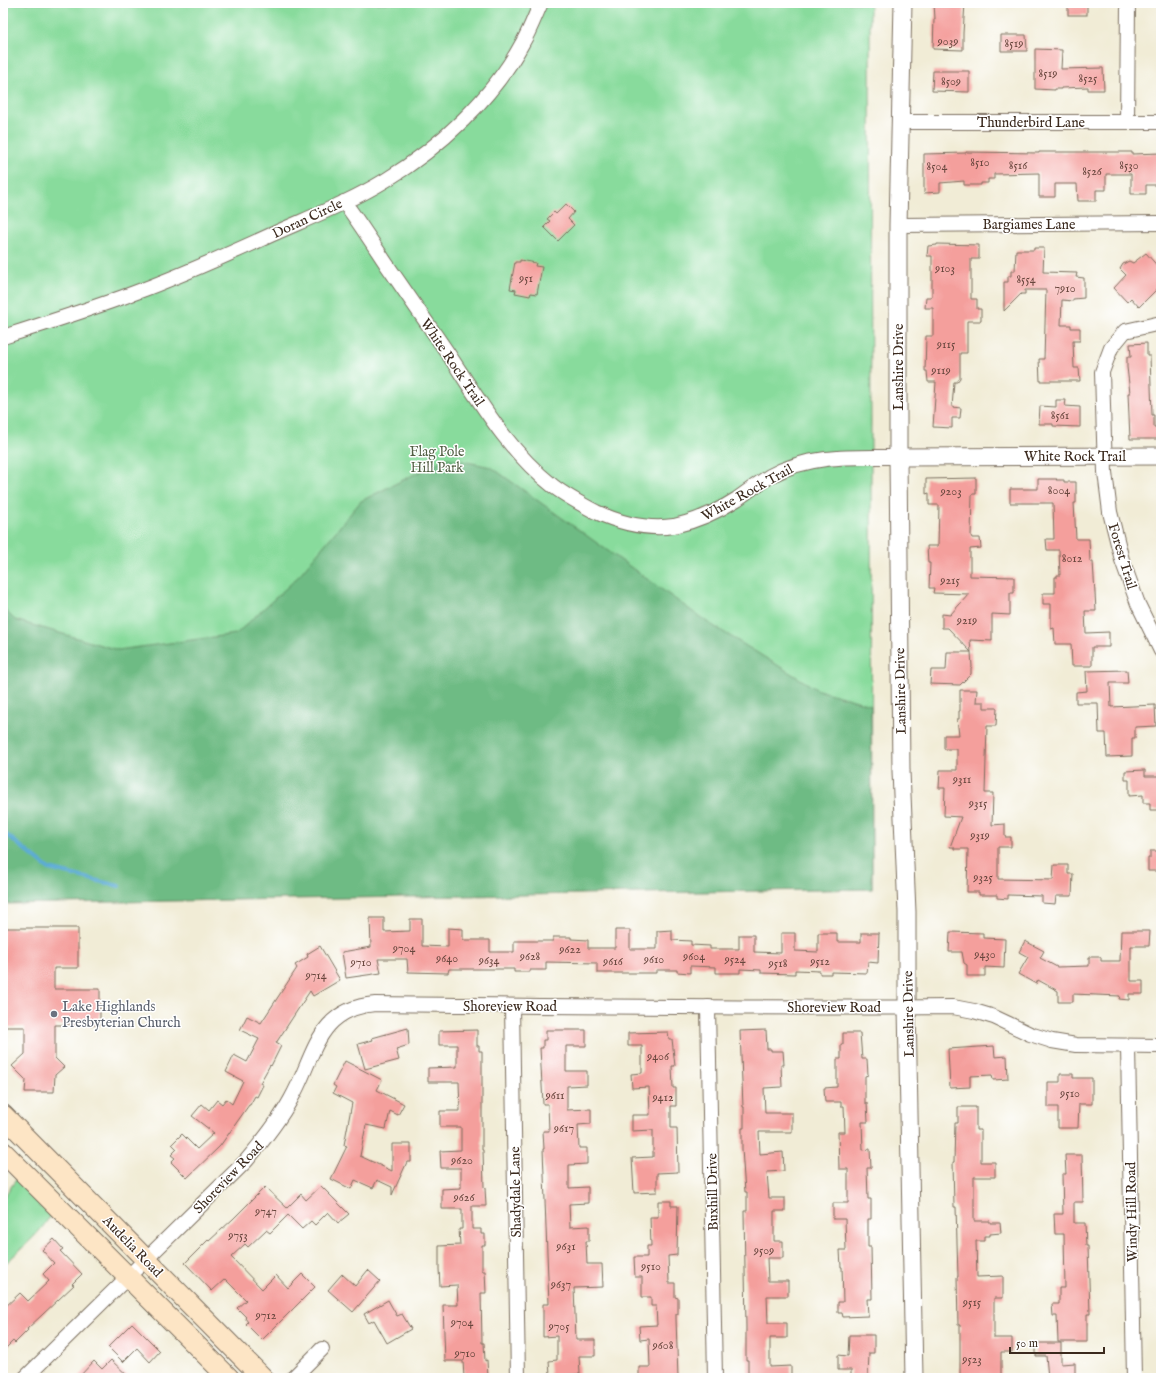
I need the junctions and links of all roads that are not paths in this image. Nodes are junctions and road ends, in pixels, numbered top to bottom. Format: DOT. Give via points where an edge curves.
graph roads {
  1 [pos="540,3"];
  2 [pos="903,3"];
  3 [pos="1128,3"];
  4 [pos="901,122"];
  5 [pos="1127,122"];
  6 [pos="1161,122"];
  7 [pos="344,202"];
  8 [pos="1161,223"];
  9 [pos="898,225"];
  10 [pos="1161,323"];
  11 [pos="3,337"];
  12 [pos="1104,455"];
  13 [pos="1161,456"];
  14 [pos="898,457"];
  15 [pos="1161,652"];
  16 [pos="512,1006"];
  17 [pos="708,1007"];
  18 [pos="907,1007"];
  19 [pos="1128,1046"];
  20 [pos="1161,1046"];
  21 [pos="3,1116"];
  22 [pos="3,1152"];
  23 [pos="146,1259"];
  24 [pos="128,1277"];
  25 [pos="322,1348"];
  26 [pos="25,1378"];
  27 [pos="229,1378"];
  28 [pos="263,1378"];
  29 [pos="293,1378"];
  30 [pos="518,1378"];
  31 [pos="716,1378"];
  32 [pos="914,1378"];
  33 [pos="1134,1378"];
  1 -- 7 [label="street, Doran Circle" via="524,42 512,61 462,121 411,164"];
  2 -- 4 [label="street, Lanshire Drive"];
  3 -- 5 [label="street"];
  4 -- 5 [label="street, Thunderbird Lane"];
  4 -- 9 [label="street, Lanshire Drive"];
  5 -- 6 [label="street, Thunderbird Lane"];
  7 -- 11 [label="street, Doran Circle" via="135,293"];
  7 -- 14 [label="street, White Rock Trail" via="502,434 520,456 553,486 603,515 638,526 672,526 694,521 716,511 769,477 802,463 826,458"];
  8 -- 9 [label="street, Bargiames Lane"];
  9 -- 14 [label="street, Lanshire Drive"];
  10 -- 12 [label="street, Forest Trail" via="1125,331 1111,348 1102,372"];
  12 -- 13 [label="street, White Rock Trail"];
  12 -- 14 [label="street, White Rock Trail"];
  12 -- 15 [label="street, Forest Trail" via="1110,512 1122,560 1138,604"];
  14 -- 18 [label="street, Lanshire Drive" via="901,771 907,912"];
  16 -- 17 [label="street, Shoreview Road"];
  16 -- 23 [label="street, Shoreview Road" via="375,1004 350,1009 338,1016 316,1043 292,1098 274,1127 246,1160"];
  16 -- 30 [label="street, Shadydale Lane"];
  17 -- 18 [label="street, Shoreview Road"];
  17 -- 31 [label="street, Buxhill Drive"];
  18 -- 19 [label="street, Shoreview Road" via="953,1007 974,1011 1052,1041 1076,1045"];
  18 -- 32 [label="street, Lanshire Drive"];
  19 -- 20 [label="street, Shoreview Road"];
  19 -- 33 [label="street, Windy Hill Road"];
  21 -- 23 [label="main road, Audelia Road"];
  22 -- 24 [label="main road, Audelia Road"];
  23 -- 24 [label="street, Shoreview Road"];
  23 -- 28 [label="main road, Audelia Road"];
  24 -- 26 [label="street, Shoreview Road"];
  24 -- 27 [label="main road, Audelia Road"];
  25 -- 29 [label="street"];
}
